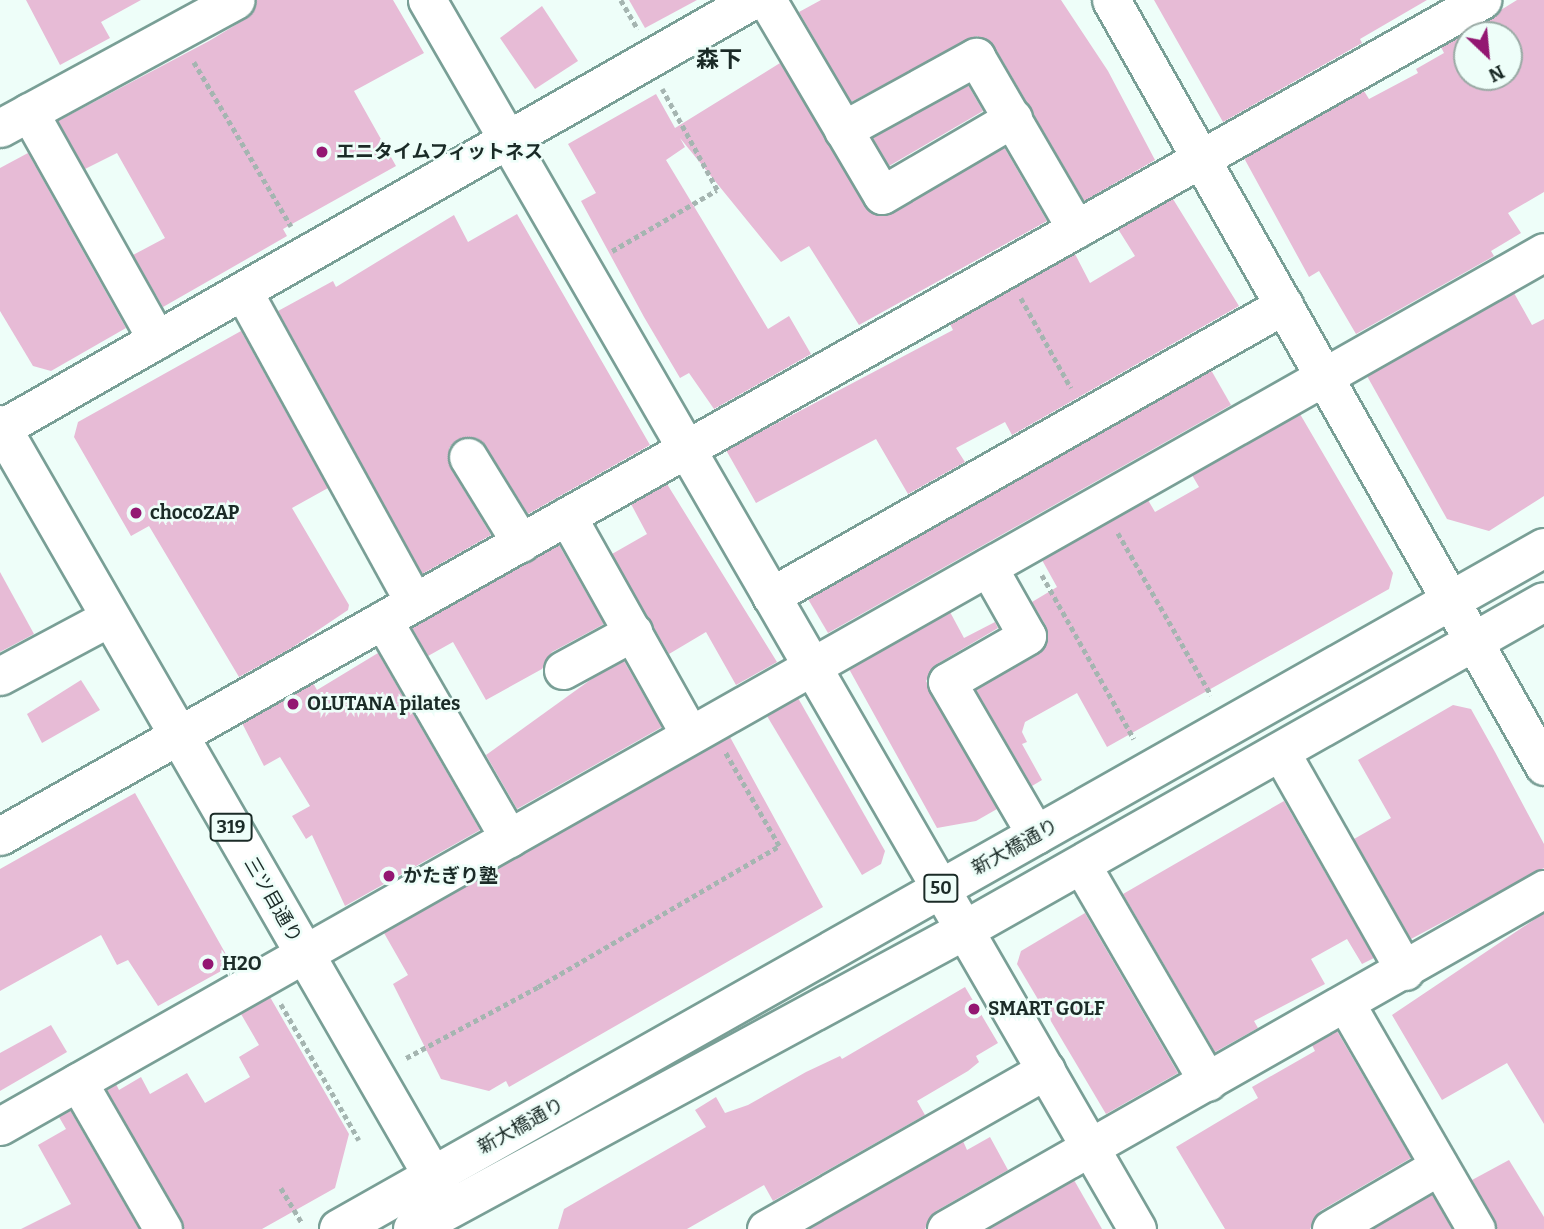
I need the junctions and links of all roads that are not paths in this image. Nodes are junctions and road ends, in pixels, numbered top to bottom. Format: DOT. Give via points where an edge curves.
graph roads {
  1 [pos="427,0"];
  2 [pos="752,0"];
  3 [pos="767,0"];
  4 [pos="1111,0"];
  5 [pos="228,2"];
  6 [pos="1460,5"];
  7 [pos="10,117"];
  8 [pos="1013,118"];
  9 [pos="843,130"];
  10 [pos="510,139"];
  11 [pos="1198,160"];
  12 [pos="1076,229"];
  13 [pos="1544,252"];
  14 [pos="243,291"];
  15 [pos="1284,305"];
  16 [pos="156,340"];
  17 [pos="1324,376"];
  18 [pos="1,428"];
  19 [pos="687,448"];
  20 [pos="468,457"];
  21 [pos="568,516"];
  22 [pos="521,543"];
  23 [pos="1544,548"];
  24 [pos="988,567"];
  25 [pos="771,596"];
  26 [pos="1452,599"];
  27 [pos="414,602"];
  28 [pos="1544,602"];
  29 [pos="110,617"];
  30 [pos="383,620"];
  31 [pos="633,632"];
  32 [pos="1475,641"];
  33 [pos="812,667"];
  34 [pos="564,670"];
  35 [pos="0,676"];
  36 [pos="700,730"];
  37 [pos="178,736"];
  38 [pos="1280,751"];
  39 [pos="1544,766"];
  40 [pos="1036,835"];
  41 [pos="0,836"];
  42 [pos="509,838"];
  43 [pos="1081,864"];
  44 [pos="941,888"];
  45 [pos="1544,889"];
  46 [pos="965,930"];
  47 [pos="304,954"];
  48 [pos="1405,971"];
  49 [pos="1346,1004"];
  50 [pos="1046,1070"];
  51 [pos="78,1082"];
  52 [pos="1208,1082"];
  53 [pos="0,1126"];
  54 [pos="1092,1150"];
  55 [pos="1439,1166"];
  56 [pos="449,1204"];
  57 [pos="163,1229"];
  58 [pos="339,1229"];
  59 [pos="413,1229"];
  60 [pos="766,1229"];
  61 [pos="946,1229"];
  62 [pos="1137,1229"];
  63 [pos="1331,1229"];
  64 [pos="1476,1229"];
  1 -- 10 [label="street"];
  2 -- 10 [label="street"];
  3 -- 9 [label="street"];
  4 -- 11 [label="street"];
  5 -- 7 [label="street"];
  6 -- 11 [label="street"];
  7 -- 16 [label="street"];
  8 -- 9 [label="street" via="976,57"];
  8 -- 9 [label="street" via="882,195"];
  8 -- 12 [label="street"];
  10 -- 14 [label="street"];
  10 -- 19 [label="street"];
  11 -- 12 [label="street"];
  11 -- 15 [label="street"];
  12 -- 19 [label="street"];
  13 -- 17 [label="street"];
  14 -- 16 [label="street"];
  14 -- 27 [label="street"];
  15 -- 17 [label="street"];
  15 -- 25 [label="street"];
  16 -- 18 [label="street"];
  17 -- 24 [label="street"];
  17 -- 26 [label="street"];
  18 -- 29 [label="main road, 三ツ目通り / 319"];
  19 -- 21 [label="street"];
  19 -- 25 [label="street"];
  20 -- 22 [label="street"];
  21 -- 22 [label="street"];
  21 -- 31 [label="street"];
  22 -- 27 [label="street"];
  23 -- 26 [label="main road, 新大橋通り / 50"];
  24 -- 33 [label="street"];
  24 -- 40 [label="street" via="1027,636 947,682"];
  25 -- 33 [label="street"];
  26 -- 32 [label="street"];
  26 -- 40 [label="main road, 新大橋通り / 50"];
  27 -- 30 [label="street"];
  28 -- 32 [label="main road, 新大橋通り / 50"];
  29 -- 35 [label="street"];
  29 -- 37 [label="main road, 三ツ目通り / 319"];
  30 -- 37 [label="street"];
  30 -- 42 [label="street"];
  31 -- 34 [label="street"];
  31 -- 36 [label="street"];
  32 -- 38 [label="main road, 新大橋通り / 50"];
  32 -- 39 [label="street"];
  33 -- 36 [label="street"];
  33 -- 44 [label="street"];
  36 -- 42 [label="street"];
  37 -- 41 [label="street"];
  37 -- 47 [label="main road, 三ツ目通り / 319"];
  38 -- 43 [label="main road, 新大橋通り / 50"];
  38 -- 48 [label="street"];
  40 -- 44 [label="main road, 新大橋通り / 50"];
  42 -- 47 [label="street"];
  43 -- 46 [label="main road, 新大橋通り / 50"];
  43 -- 52 [label="street"];
  44 -- 46 [label="street"];
  44 -- 56 [label="main road, 新大橋通り / 50"];
  45 -- 48 [label="street"];
  46 -- 50 [label="street"];
  46 -- 56 [label="main road, 新大橋通り / 50"];
  47 -- 51 [label="street"];
  47 -- 56 [label="main road, 三ツ目通り / 319"];
  48 -- 49 [label="street"];
  49 -- 52 [label="street"];
  49 -- 55 [label="street"];
  50 -- 54 [label="street"];
  50 -- 60 [label="street"];
  51 -- 53 [label="street"];
  51 -- 57 [label="street"];
  52 -- 54 [label="street"];
  54 -- 61 [label="street"];
  54 -- 62 [label="street"];
  55 -- 63 [label="street"];
  55 -- 64 [label="street"];
  56 -- 58 [label="main road, 新大橋通り / 50"];
  56 -- 59 [label="main road, 新大橋通り / 50"];
}
